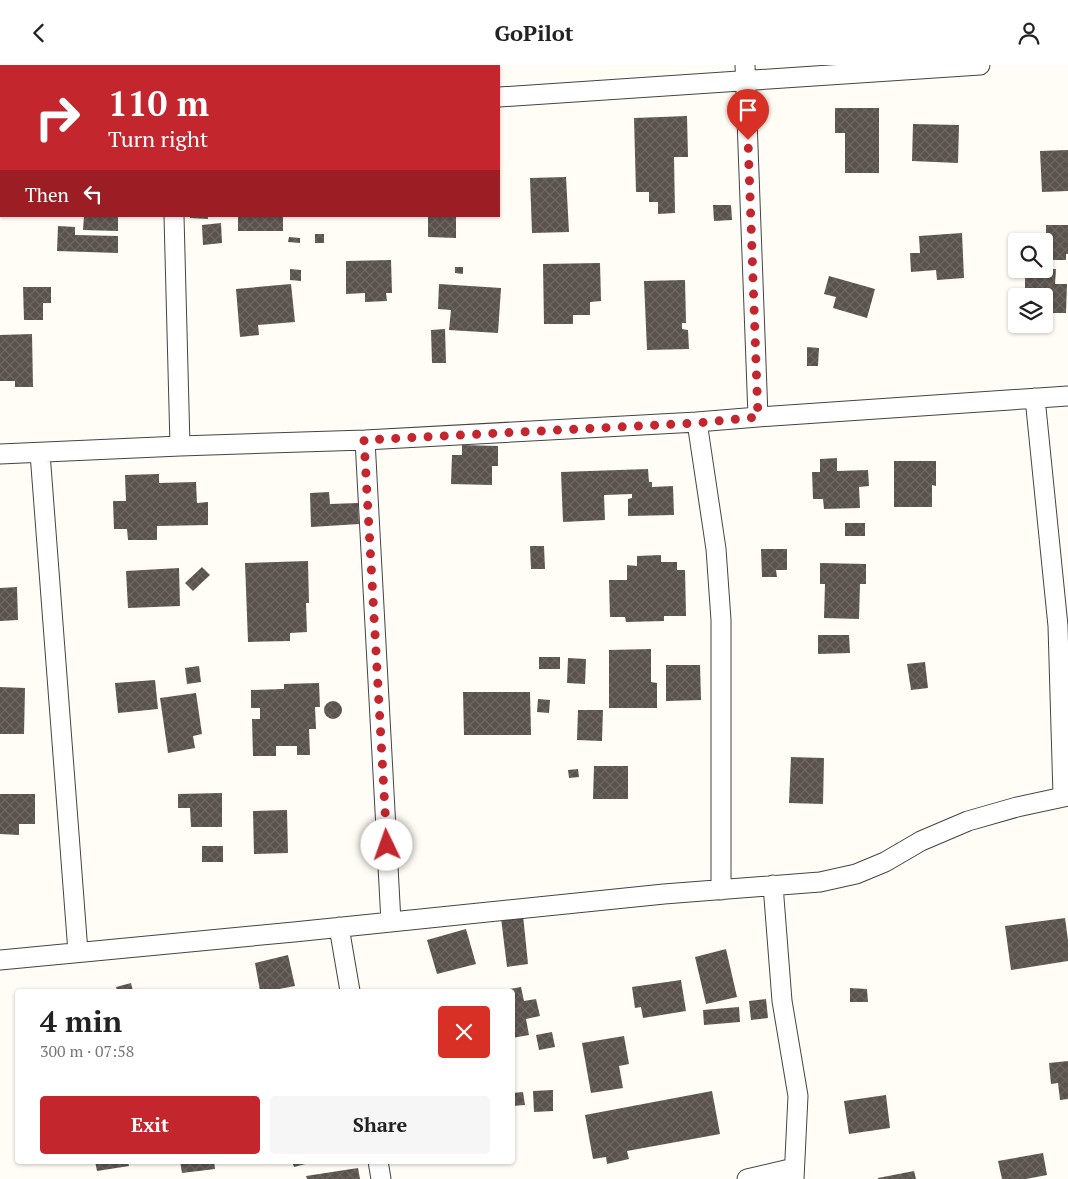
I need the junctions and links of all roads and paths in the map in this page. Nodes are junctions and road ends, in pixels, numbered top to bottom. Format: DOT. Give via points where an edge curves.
graph roads {
  1 [pos="980,65"];
  2 [pos="746,73"];
  3 [pos="500,97"];
  4 [pos="174,217"];
  5 [pos="1068,396"];
  6 [pos="1035,398"];
  7 [pos="758,417"];
  8 [pos="697,423"];
  9 [pos="364,440"];
  10 [pos="180,446"];
  11 [pos="40,453"];
  12 [pos="0,454"];
  13 [pos="1066,796"];
  14 [pos="773,885"];
  15 [pos="721,890"];
  16 [pos="391,922"];
  17 [pos="339,927"];
  18 [pos="78,952"];
  19 [pos="0,960"];
  20 [pos="350,989"];
  21 [pos="378,1164"];
  22 [pos="794,1174"];
  23 [pos="381,1179"];
  24 [pos="747,1179"];
  1 -- 2 [label="street"];
  2 -- 3 [label="street"];
  2 -- 7 [label="street"];
  4 -- 10 [label="street"];
  5 -- 6 [label="street"];
  6 -- 7 [label="street"];
  6 -- 13 [label="street" via="1058,626"];
  7 -- 8 [label="street"];
  8 -- 9 [label="street"];
  8 -- 15 [label="street" via="716,549 721,620"];
  9 -- 10 [label="street"];
  9 -- 16 [label="street"];
  10 -- 11 [label="street"];
  11 -- 12 [label="street"];
  11 -- 18 [label="street"];
  13 -- 14 [label="street" via="968,821 856,874 820,882"];
  14 -- 15 [label="street"];
  14 -- 22 [label="street" via="782,1001 798,1096"];
  15 -- 16 [label="street"];
  16 -- 17 [label="street"];
  17 -- 18 [label="street"];
  17 -- 20 [label="street"];
  18 -- 19 [label="street"];
  21 -- 23 [label="street"];
  22 -- 24 [label="street"];
}
